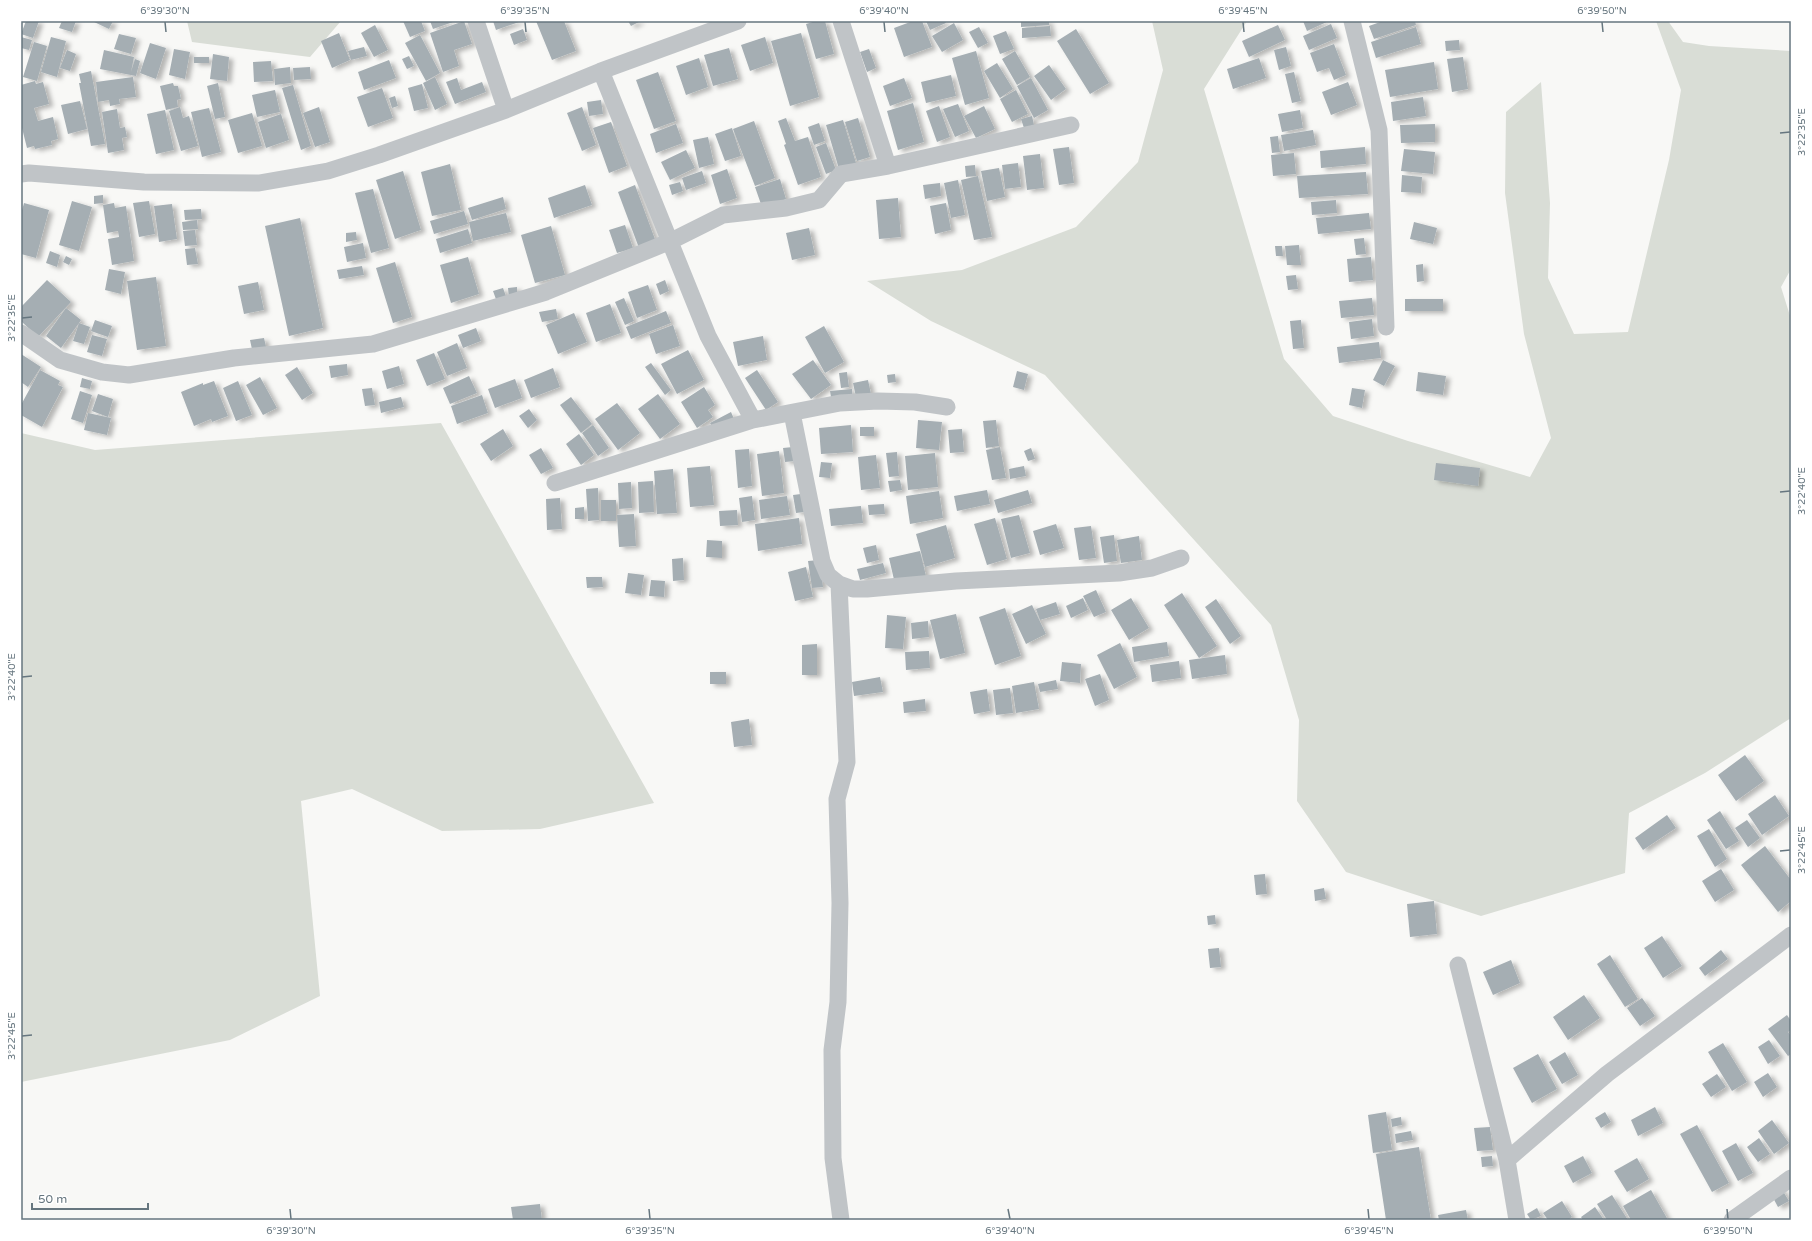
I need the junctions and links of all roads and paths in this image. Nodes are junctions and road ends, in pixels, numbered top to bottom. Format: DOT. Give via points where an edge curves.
graph roads {
  1 [pos="476,21"];
  2 [pos="738,21"];
  3 [pos="841,21"];
  4 [pos="1352,21"];
  5 [pos="601,71"];
  6 [pos="506,110"];
  7 [pos="1071,125"];
  8 [pos="888,166"];
  9 [pos="21,174"];
  10 [pos="671,241"];
  11 [pos="1386,327"];
  12 [pos="21,333"];
  13 [pos="947,407"];
  14 [pos="792,413"];
  15 [pos="753,420"];
  16 [pos="555,483"];
  17 [pos="1180,558"];
  18 [pos="839,584"];
  19 [pos="1791,935"];
  20 [pos="1458,965"];
  21 [pos="1507,1160"];
  22 [pos="1791,1178"];
  23 [pos="841,1220"];
  24 [pos="1517,1220"];
  25 [pos="1732,1220"];
  1 -- 6 [label="street"];
  2 -- 5 [label="street"];
  3 -- 8 [label="street"];
  4 -- 11 [label="street" via="1379,130"];
  5 -- 6 [label="street"];
  5 -- 10 [label="street"];
  6 -- 9 [label="street" via="335,168 259,183 144,182"];
  7 -- 8 [label="street"];
  8 -- 10 [label="street" via="841,174 819,200 786,208 723,215"];
  10 -- 12 [label="street" via="546,292 373,344 234,358 129,375 102,372 60,360"];
  10 -- 15 [label="street" via="708,336"];
  13 -- 14 [label="street" via="915,402 878,401 840,403"];
  14 -- 15 [label="street"];
  14 -- 18 [label="street" via="822,561 828,575"];
  15 -- 16 [label="street"];
  17 -- 18 [label="street" via="1152,568 1119,573 956,581 867,589 852,589"];
  18 -- 23 [label="street" via="847,762 837,799 840,903 838,1002 832,1050 833,1158"];
  19 -- 21 [label="street" via="1607,1074"];
  20 -- 21 [label="street"];
  21 -- 24 [label="street"];
  22 -- 25 [label="street"];
}
